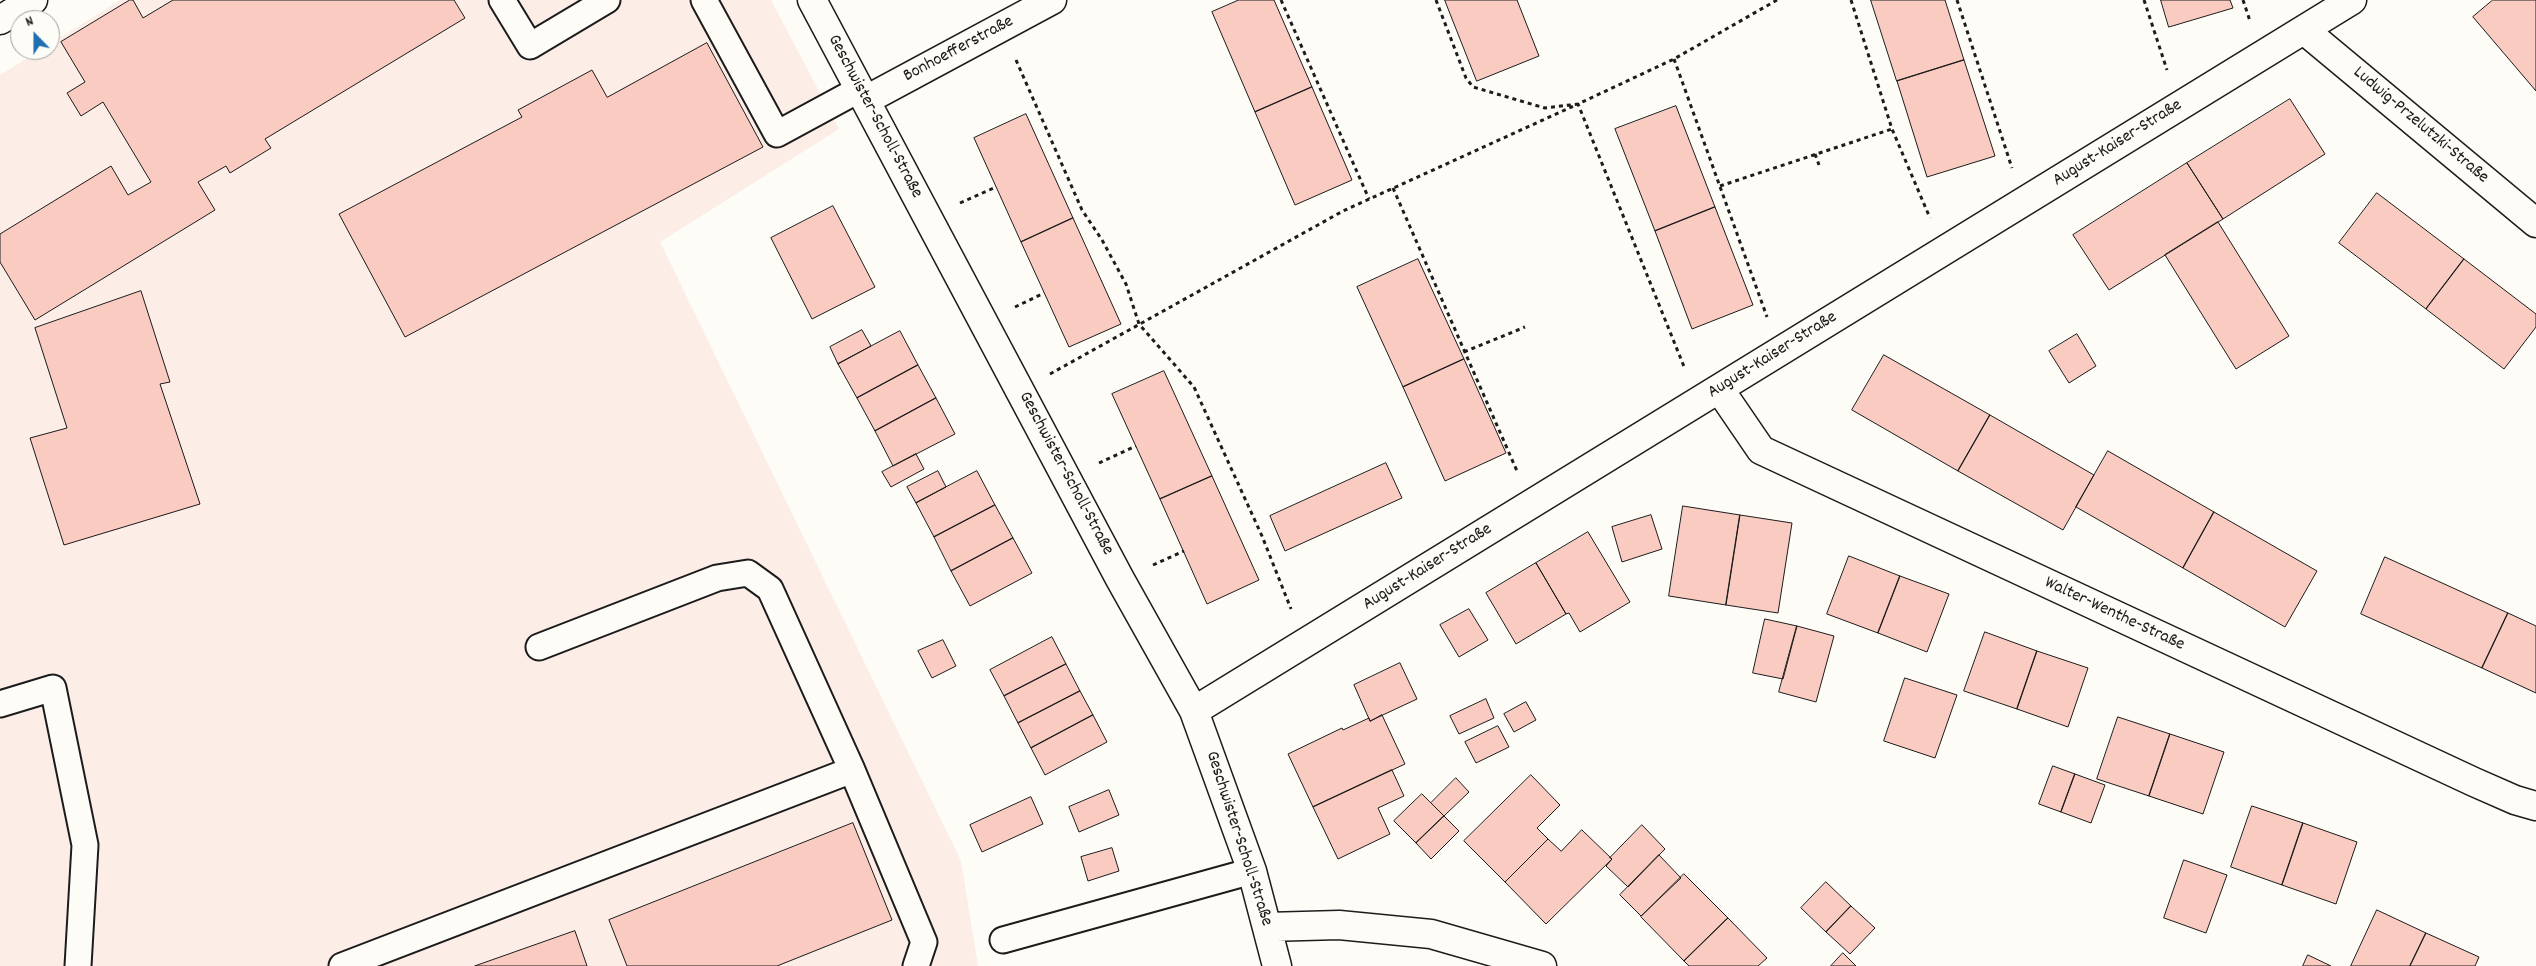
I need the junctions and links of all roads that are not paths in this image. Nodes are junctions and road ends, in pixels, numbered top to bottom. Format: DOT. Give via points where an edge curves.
graph roads {
  1 [pos="33,0"];
  2 [pos="502,0"];
  3 [pos="607,0"];
  4 [pos="704,0"];
  5 [pos="812,0"];
  6 [pos="1052,0"];
  7 [pos="2352,0"];
  8 [pos="0,20"];
  9 [pos="2304,30"];
  10 [pos="863,95"];
  11 [pos="2536,223"];
  12 [pos="1709,396"];
  13 [pos="539,647"];
  14 [pos="0,704"];
  15 [pos="1194,711"];
  16 [pos="852,770"];
  17 [pos="2536,806"];
  18 [pos="1252,871"];
  19 [pos="1267,927"];
  20 [pos="1003,940"];
  21 [pos="78,966"];
  22 [pos="342,966"];
  23 [pos="916,966"];
  24 [pos="1277,966"];
  25 [pos="1542,966"];
  1 -- 8 [label="street"];
  2 -- 3 [label="lane" via="530,46"];
  4 -- 10 [label="lane" via="777,134"];
  5 -- 10 [label="street, Geschwister-Scholl-Straße"];
  6 -- 10 [label="street, Bonhoefferstraße"];
  7 -- 9 [label="street, August-Kaiser-Straße"];
  9 -- 11 [label="street, Ludwig-Przelutzki-Straße"];
  9 -- 12 [label="street, August-Kaiser-Straße"];
  10 -- 15 [label="street, Geschwister-Scholl-Straße" via="1120,579"];
  12 -- 15 [label="street, August-Kaiser-Straße"];
  12 -- 17 [label="street, Walter-Wenthe-Straße" via="1761,450 2474,782"];
  13 -- 16 [label="lane" via="717,578 748,573 770,589"];
  14 -- 21 [label="lane" via="53,688 85,845"];
  15 -- 18 [label="street, Geschwister-Scholl-Straße"];
  16 -- 22 [label="lane"];
  16 -- 23 [label="lane" via="924,942"];
  18 -- 19 [label="street, Geschwister-Scholl-Straße"];
  18 -- 20 [label="lane"];
  19 -- 24 [label="street, Geschwister-Scholl-Straße"];
  19 -- 25 [label="street" via="1339,925 1431,934"];
}
